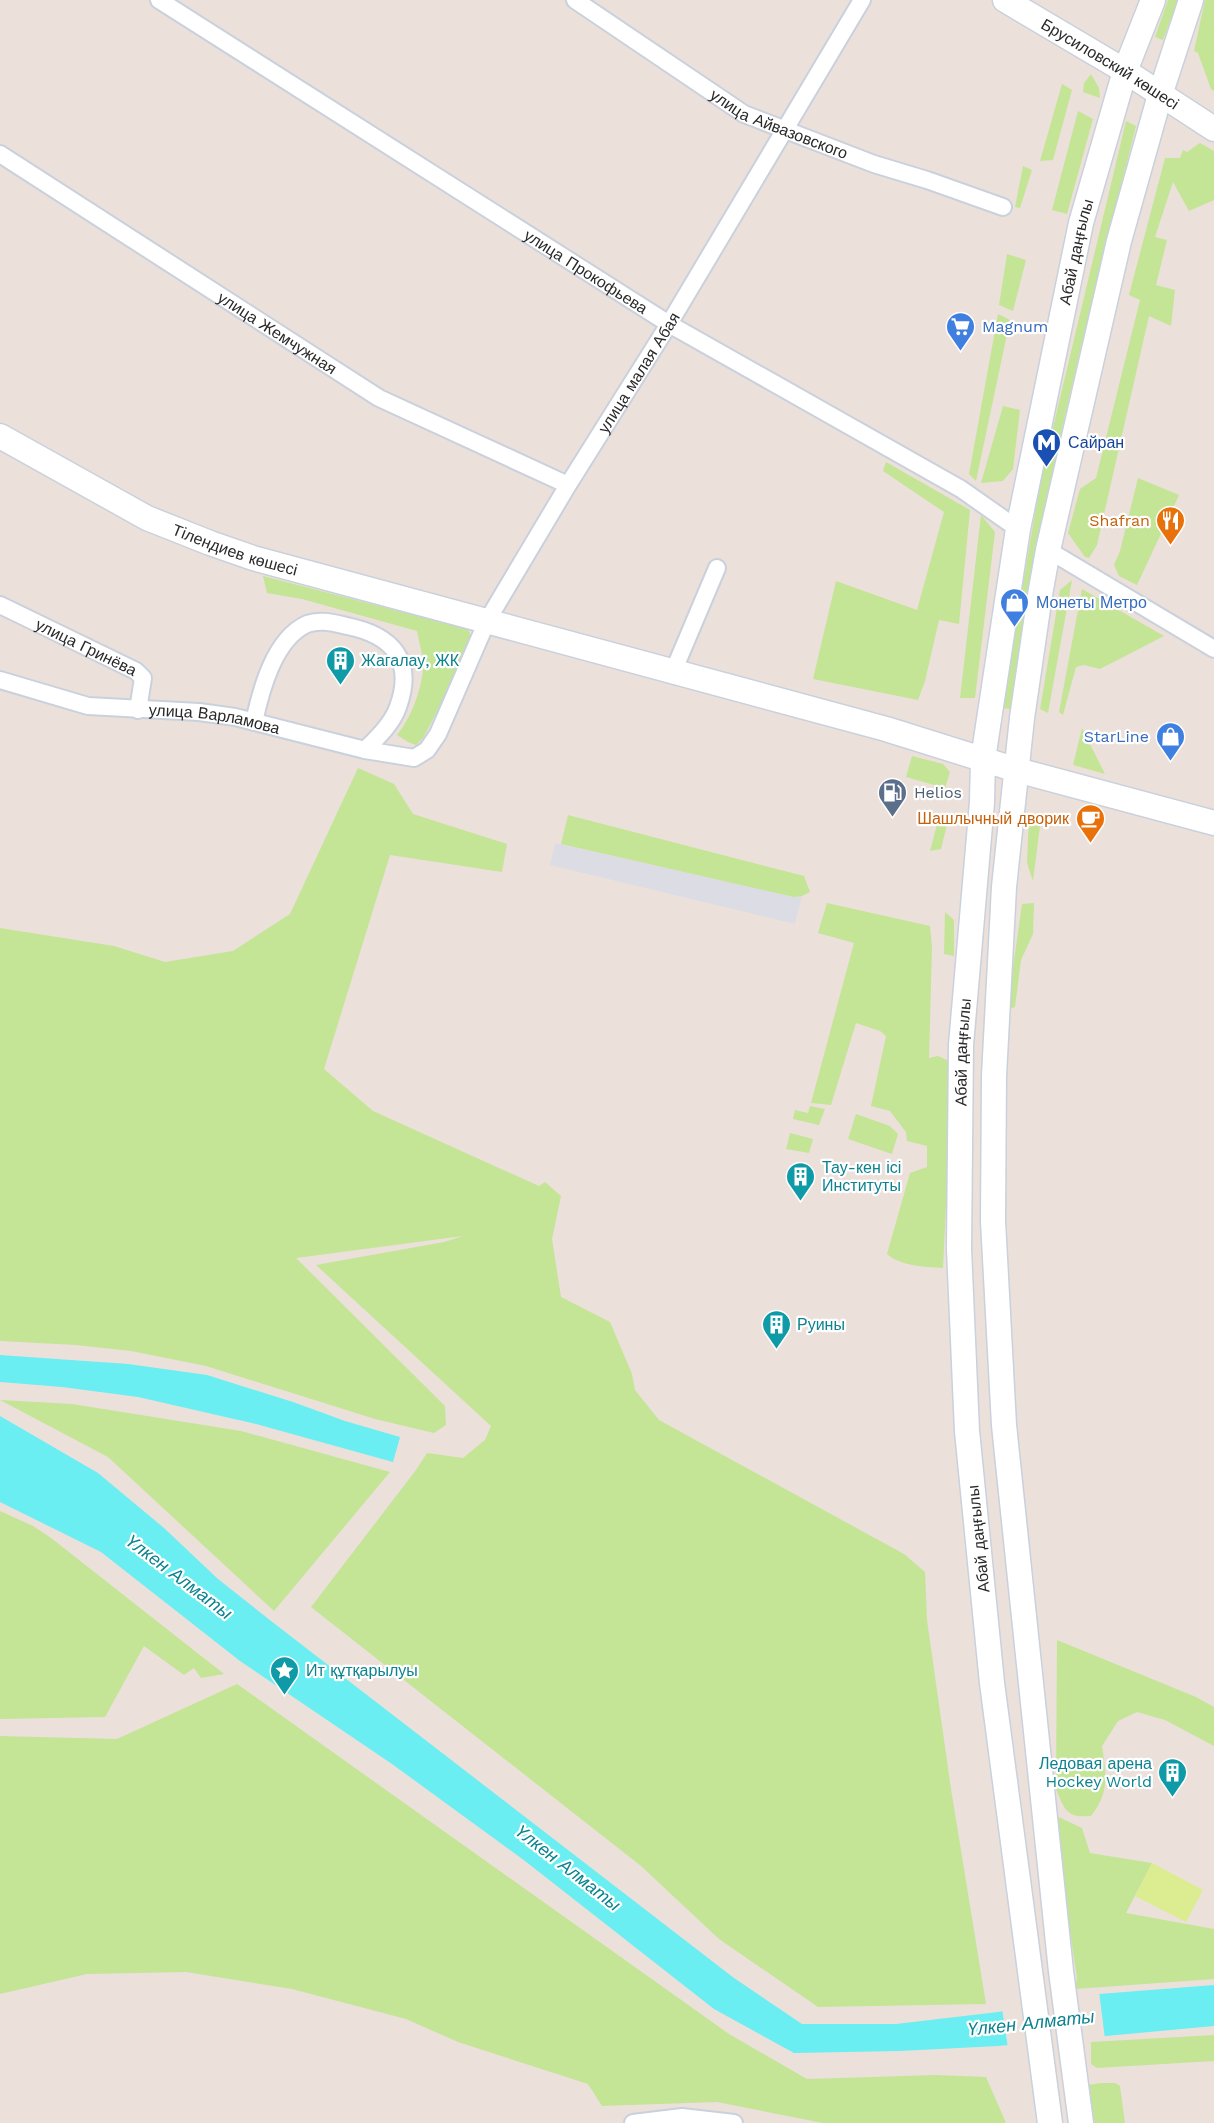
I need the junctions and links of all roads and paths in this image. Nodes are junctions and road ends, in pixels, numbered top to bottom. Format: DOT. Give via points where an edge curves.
graph roads {
  1 [pos="159,0"];
  2 [pos="575,0"];
  3 [pos="862,0"];
  4 [pos="1005,0"];
  5 [pos="1153,0"];
  6 [pos="1191,0"];
  7 [pos="1125,71"];
  8 [pos="1160,95"];
  9 [pos="1214,129"];
  10 [pos="785,130"];
  11 [pos="0,154"];
  12 [pos="1003,207"];
  13 [pos="669,324"];
  14 [pos="0,436"];
  15 [pos="568,485"];
  16 [pos="1018,530"];
  17 [pos="1048,550"];
  18 [pos="717,567"];
  19 [pos="0,605"];
  20 [pos="487,621"];
  21 [pos="1214,649"];
  22 [pos="673,672"];
  23 [pos="0,681"];
  24 [pos="138,710"];
  25 [pos="254,722"];
  26 [pos="365,750"];
  27 [pos="427,750"];
  28 [pos="983,759"];
  29 [pos="1017,770"];
  30 [pos="1214,824"];
  31 [pos="633,2123"];
  32 [pos="734,2123"];
  33 [pos="1050,2123"];
  34 [pos="1081,2123"];
  1 -- 13 [label="street, улица Прокофьева"];
  2 -- 10 [label="street, улица Айвазовского" via="744,114"];
  3 -- 10 [label="street, улица малая Абая"];
  4 -- 7 [label="main road, Брусиловский көшесі"];
  5 -- 7 [label="main road, Абай даңғылы"];
  6 -- 8 [label="main road, Абай даңғылы"];
  7 -- 8 [label="main road, Брусиловский көшесі"];
  7 -- 16 [label="main road, Абай даңғылы" via="1081,223"];
  8 -- 9 [label="main road, Брусиловский көшесі"];
  8 -- 17 [label="main road, Абай даңғылы" via="1119,241"];
  10 -- 12 [label="street, улица Айвазовского"];
  10 -- 13 [label="street, улица малая Абая"];
  11 -- 15 [label="street, улица Жемчужная" via="379,398"];
  13 -- 15 [label="street, улица малая Абая"];
  13 -- 16 [label="street, улица Прокофьева" via="961,489"];
  14 -- 20 [label="main road, Тілендиев көшесі" via="147,518 210,543"];
  15 -- 20 [label="street, улица малая Абая"];
  16 -- 28 [label="main road, Абай даңғылы"];
  17 -- 21 [label="street"];
  17 -- 29 [label="main road, Абай даңғылы"];
  18 -- 22 [label="street"];
  19 -- 24 [label="street, улица Гринёва" via="136,671 143,678"];
  20 -- 22 [label="main road, Тілендиев көшесі"];
  20 -- 27 [label="street, улица малая Абая" via="438,734"];
  22 -- 28 [label="main road, Тілендиев көшесі"];
  23 -- 24 [label="street, улица Варламова" via="88,706"];
  24 -- 25 [label="street, улица Варламова" via="200,712"];
  25 -- 26 [label="street, улица Варламова"];
  25 -- 26 [label="street" via="271,663 288,640 307,625 323,621 364,629 393,648 402,663 404,683 398,708"];
  26 -- 27 [label="street, улица Варламова" via="414,758"];
  28 -- 29 [label="main road"];
  28 -- 33 [label="main road, Абай даңғылы" via="961,1045 959,1277 967,1431 992,1683"];
  29 -- 30 [label="main road"];
  29 -- 34 [label="main road, Абай даңғылы" via="1004,887 994,1076 993,1221 1004,1425 1061,1971"];
  31 -- 32 [label="street" via="682,2117"];
}
